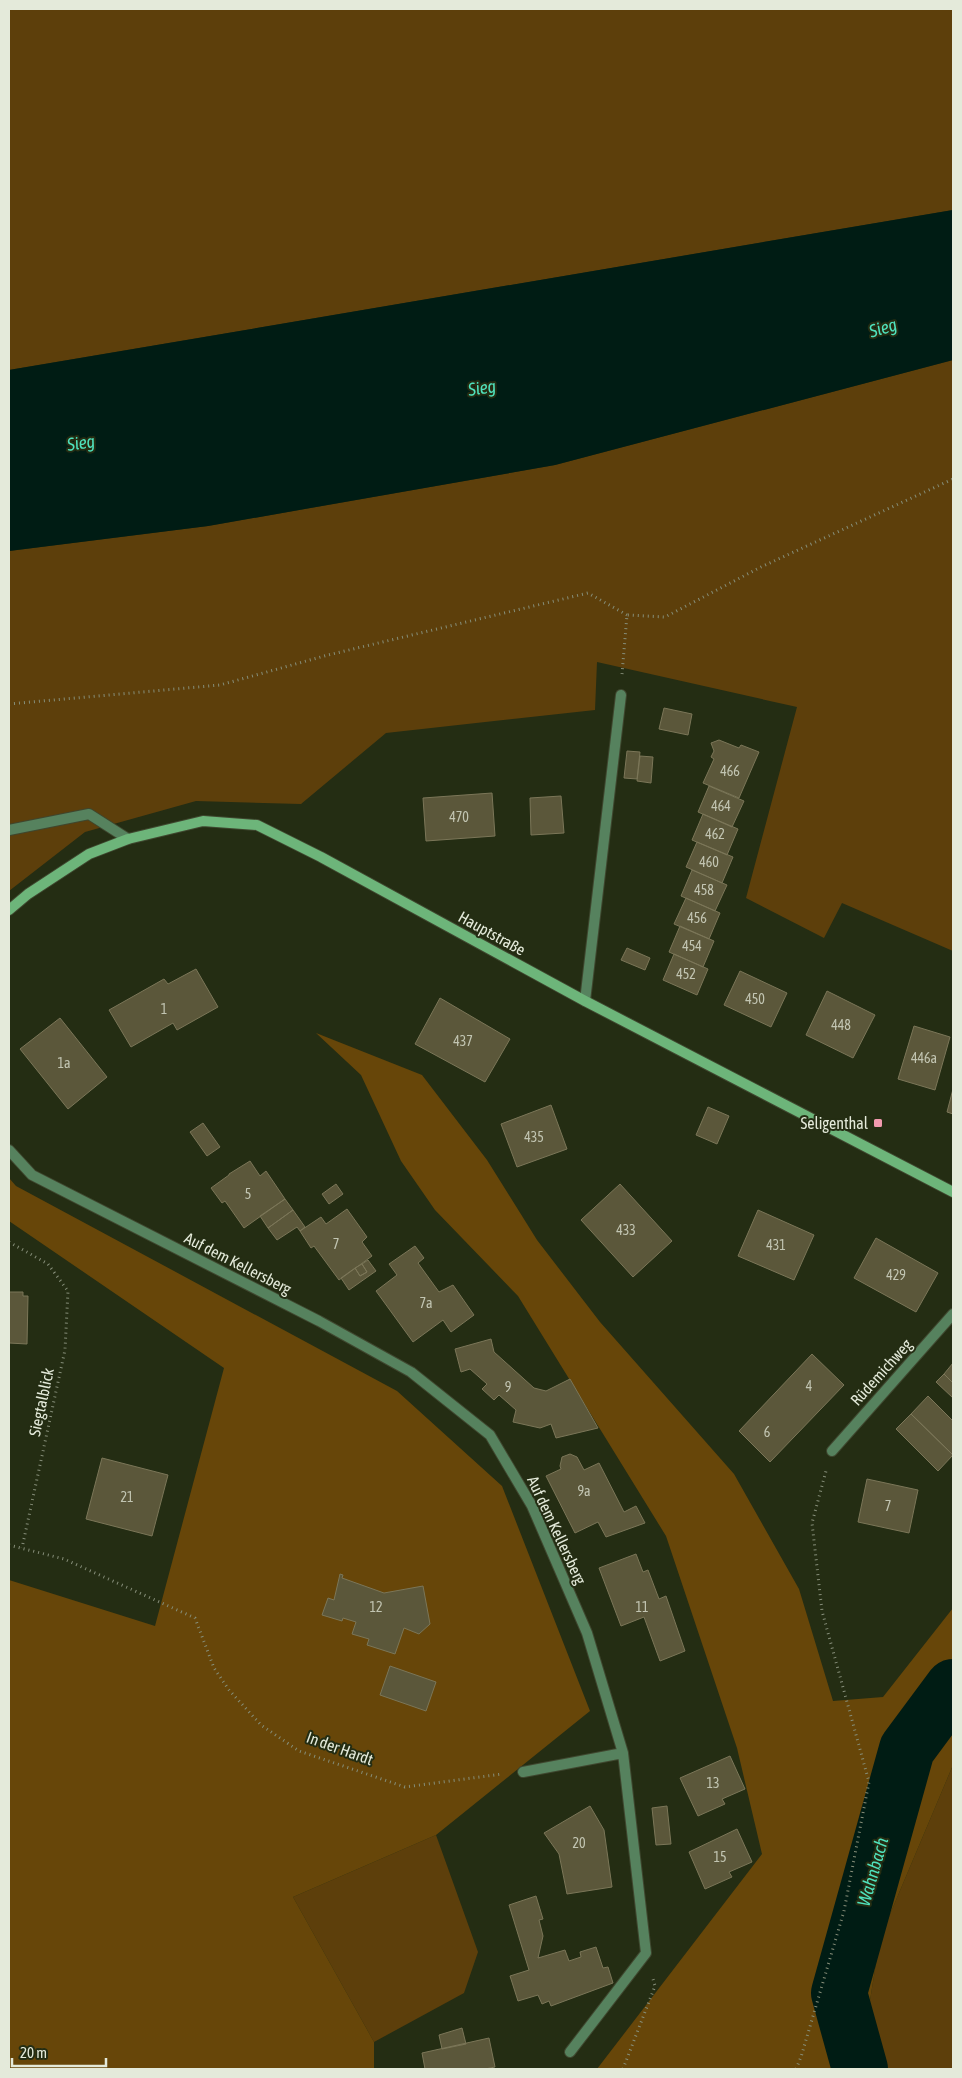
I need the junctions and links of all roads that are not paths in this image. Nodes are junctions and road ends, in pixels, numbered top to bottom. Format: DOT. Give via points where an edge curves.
graph roads {
  1 [pos="620,695"];
  2 [pos="9,830"];
  3 [pos="128,839"];
  4 [pos="9,910"];
  5 [pos="586,1001"];
  6 [pos="9,1150"];
  7 [pos="953,1192"];
  8 [pos="953,1314"];
  9 [pos="832,1451"];
  10 [pos="623,1753"];
  11 [pos="523,1772"];
  12 [pos="570,2052"];
  1 -- 5 [label="street"];
  2 -- 3 [label="street" via="89,814"];
  3 -- 4 [label="main road, Hauptstraße" via="90,854"];
  3 -- 5 [label="main road, Hauptstraße" via="203,821 257,825"];
  5 -- 7 [label="main road, Hauptstraße"];
  6 -- 10 [label="street, Auf dem Kellersberg" via="32,1175 319,1321 411,1372 490,1435 532,1506 587,1633"];
  8 -- 9 [label="street, Rüdemichweg"];
  10 -- 11 [label="street"];
  10 -- 12 [label="street, Auf dem Kellersberg" via="646,1953"];
}
